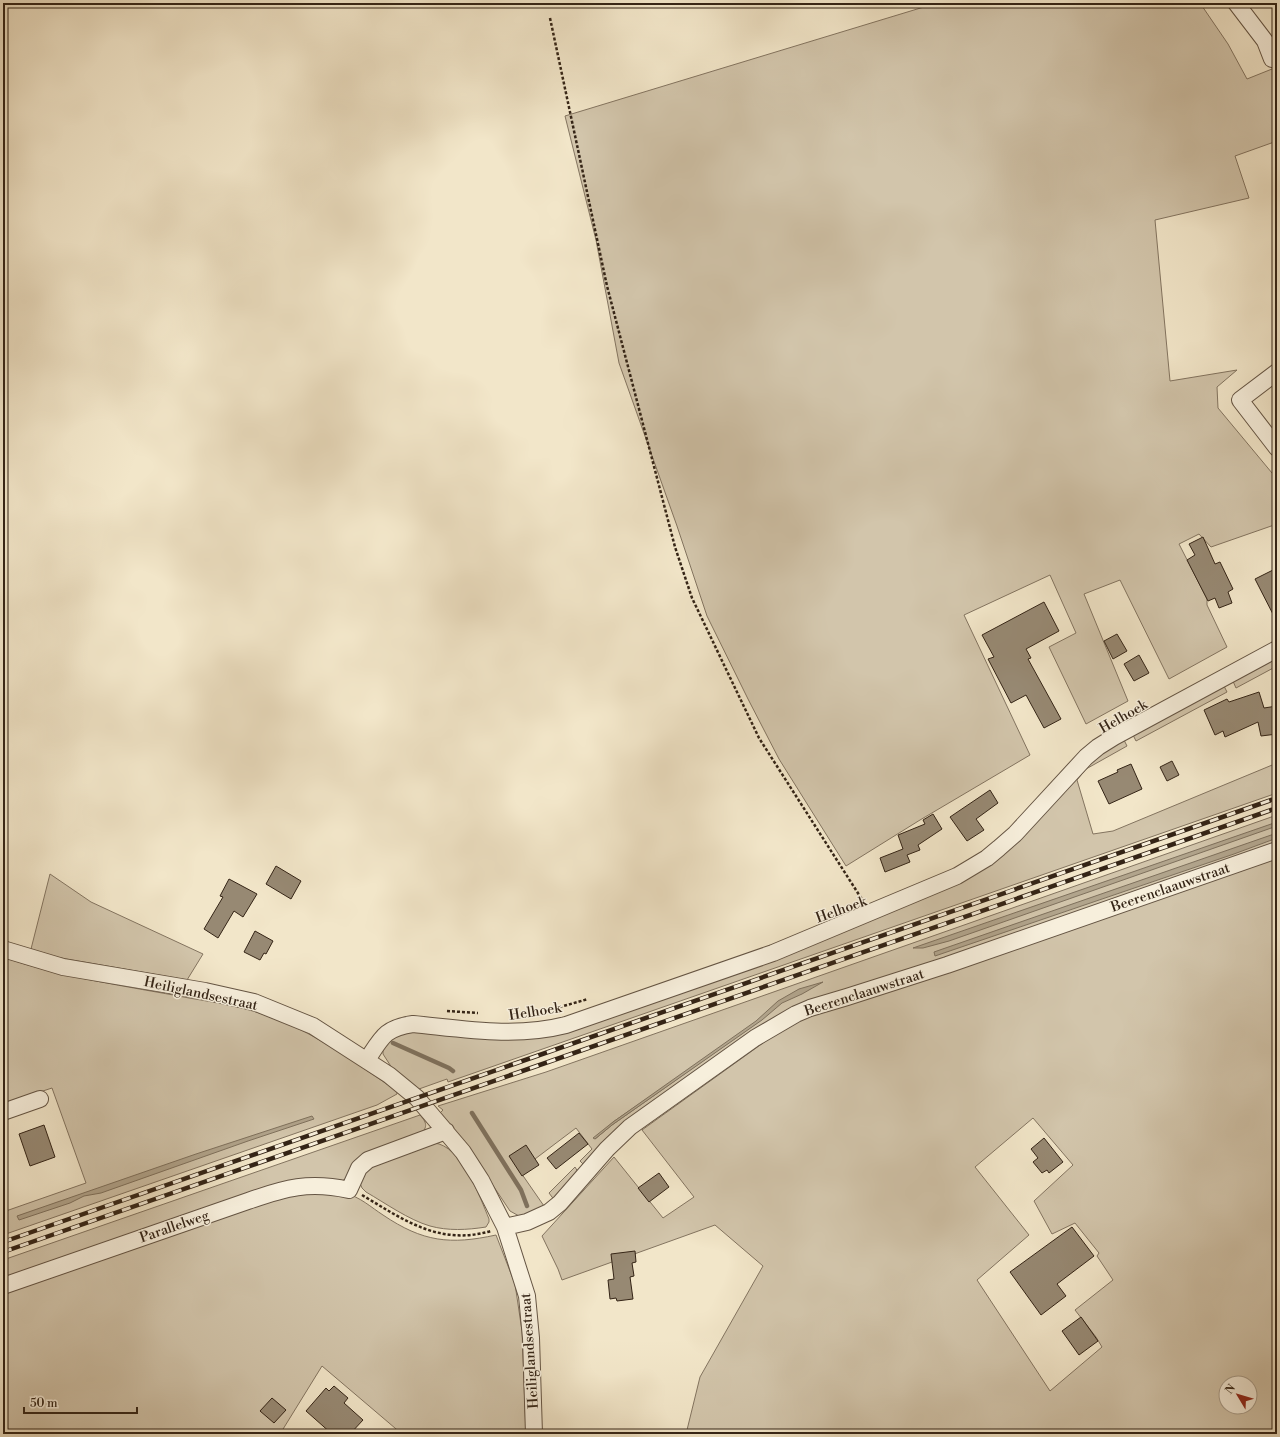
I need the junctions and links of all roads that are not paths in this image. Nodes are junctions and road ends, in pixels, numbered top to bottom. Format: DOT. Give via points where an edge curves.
graph roads {
  1 [pos="1236,3"];
  2 [pos="1272,58"];
  3 [pos="1277,372"];
  4 [pos="1277,448"];
  5 [pos="1277,649"];
  6 [pos="1277,850"];
  7 [pos="3,949"];
  8 [pos="367,1060"];
  9 [pos="40,1099"];
  10 [pos="3,1112"];
  11 [pos="446,1131"];
  12 [pos="505,1227"];
  13 [pos="3,1286"];
  14 [pos="534,1434"];
  1 -- 2 [label="street" via="1265,41"];
  3 -- 4 [label="street" via="1240,400"];
  5 -- 8 [label="street, Helhoek" via="1098,747 1015,834 987,858 957,876 867,904 773,953 566,1025 510,1033 413,1024 401,1026 391,1029 384,1035"];
  6 -- 12 [label="street, Beerenclaauwstraat" via="947,965 796,1014 755,1038 630,1127 550,1212"];
  7 -- 8 [label="street, Heiliglandsestraat" via="63,967 254,1002 313,1026"];
  8 -- 11 [label="street, Heiliglandsestraat" via="417,1098"];
  9 -- 10 [label="street"];
  11 -- 12 [label="street, Heiliglandsestraat" via="481,1180"];
  11 -- 13 [label="street, Parallelweg" via="368,1160 359,1168 349,1190 314,1185 281,1190"];
  12 -- 14 [label="street, Heiliglandsestraat" via="527,1296"];
}
